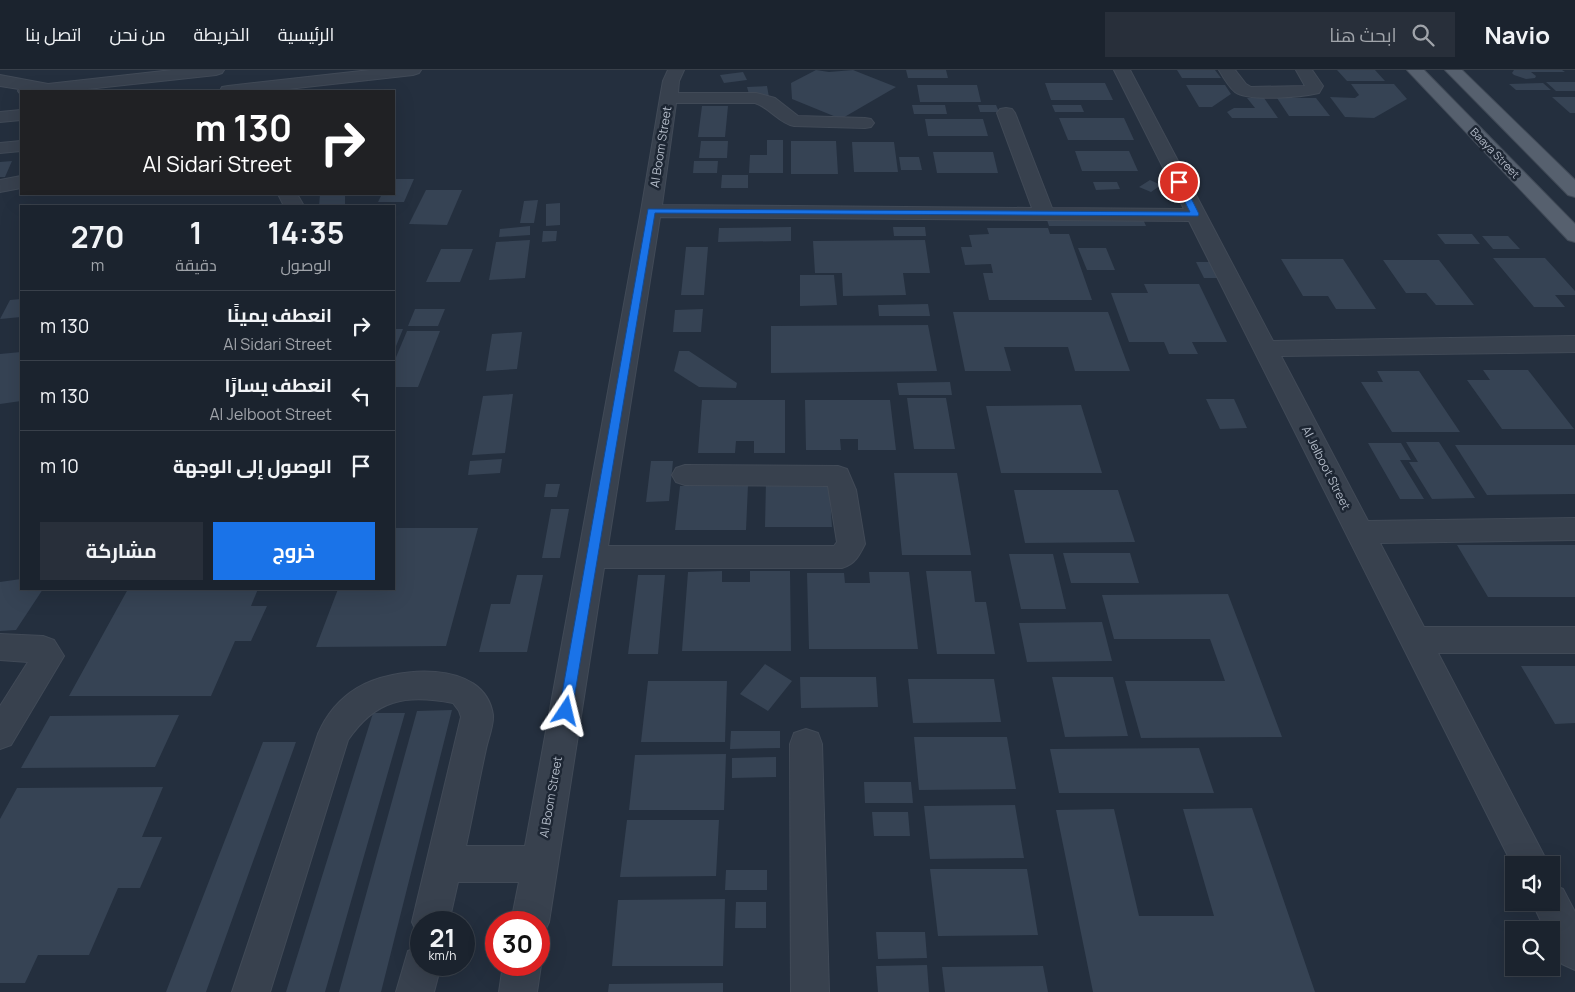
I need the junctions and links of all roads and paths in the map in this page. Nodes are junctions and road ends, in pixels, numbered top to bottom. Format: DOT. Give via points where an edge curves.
graph roads {
  1 [pos="216,70"];
  2 [pos="413,70"];
  3 [pos="1122,70"];
  4 [pos="1227,70"];
  5 [pos="1304,70"];
  6 [pos="1415,70"];
  7 [pos="1453,70"];
  8 [pos="374,75"];
  9 [pos="0,80"];
  10 [pos="668,80"];
  11 [pos="55,88"];
  12 [pos="36,90"];
  13 [pos="237,90"];
  14 [pos="314,90"];
  15 [pos="20,92"];
  16 [pos="0,94"];
  17 [pos="1006,112"];
  18 [pos="20,115"];
  19 [pos="0,117"];
  20 [pos="866,123"];
  21 [pos="20,146"];
  22 [pos="0,148"];
  23 [pos="20,182"];
  24 [pos="0,186"];
  25 [pos="1575,191"];
  26 [pos="651,211"];
  27 [pos="1044,213"];
  28 [pos="1195,214"];
  29 [pos="1575,236"];
  30 [pos="1575,344"];
  31 [pos="1265,349"];
  32 [pos="685,476"];
  33 [pos="1575,529"];
  34 [pos="1359,532"];
  35 [pos="592,557"];
  36 [pos="1415,640"];
  37 [pos="1575,640"];
  38 [pos="0,647"];
  39 [pos="0,734"];
  40 [pos="806,744"];
  41 [pos="1525,856"];
  42 [pos="444,864"];
  43 [pos="540,864"];
  44 [pos="433,911"];
  45 [pos="532,911"];
  46 [pos="1555,911"];
  47 [pos="1575,951"];
  48 [pos="420,976"];
  49 [pos="520,976"];
  50 [pos="250,992"];
  51 [pos="416,992"];
  52 [pos="518,992"];
  53 [pos="810,992"];
  1 -- 11 [label="street"];
  2 -- 8 [label="street"];
  3 -- 28 [label="street, Al Jelboot Street"];
  4 -- 5 [label="street" via="1240,88 1258,93 1313,89 1315,86"];
  6 -- 29 [label="main road, Baaya Street"];
  7 -- 25 [label="main road"];
  8 -- 13 [label="street"];
  8 -- 14 [label="street"];
  9 -- 11 [label="street" via="21,86"];
  10 -- 20 [label="street" via="756,98 768,102 794,121"];
  10 -- 26 [label="street, Al Boom Street"];
  11 -- 12 [label="street"];
  15 -- 16 [label="street"];
  17 -- 27 [label="street"];
  18 -- 19 [label="street"];
  21 -- 22 [label="street"];
  23 -- 24 [label="street"];
  26 -- 27 [label="street"];
  26 -- 35 [label="street, Al Boom Street"];
  27 -- 28 [label="street"];
  28 -- 31 [label="street, Al Jelboot Street"];
  30 -- 31 [label="street"];
  31 -- 34 [label="street, Al Jelboot Street"];
  32 -- 35 [label="street" via="838,476 851,544 842,557 826,558"];
  33 -- 34 [label="street"];
  34 -- 36 [label="street, Al Jelboot Street"];
  35 -- 43 [label="street, Al Boom Street"];
  36 -- 37 [label="street"];
  36 -- 41 [label="street, Al Jelboot Street"];
  38 -- 39 [label="street" via="44,650 49,656"];
  40 -- 53 [label="street"];
  42 -- 43 [label="street"];
  42 -- 44 [label="street"];
  42 -- 50 [label="street" via="476,728 475,708 461,692 450,688 396,687 355,707 334,734"];
  43 -- 45 [label="street, Al Boom Street"];
  46 -- 47 [label="street"];
  48 -- 51 [label="street"];
  49 -- 52 [label="street"];
}
